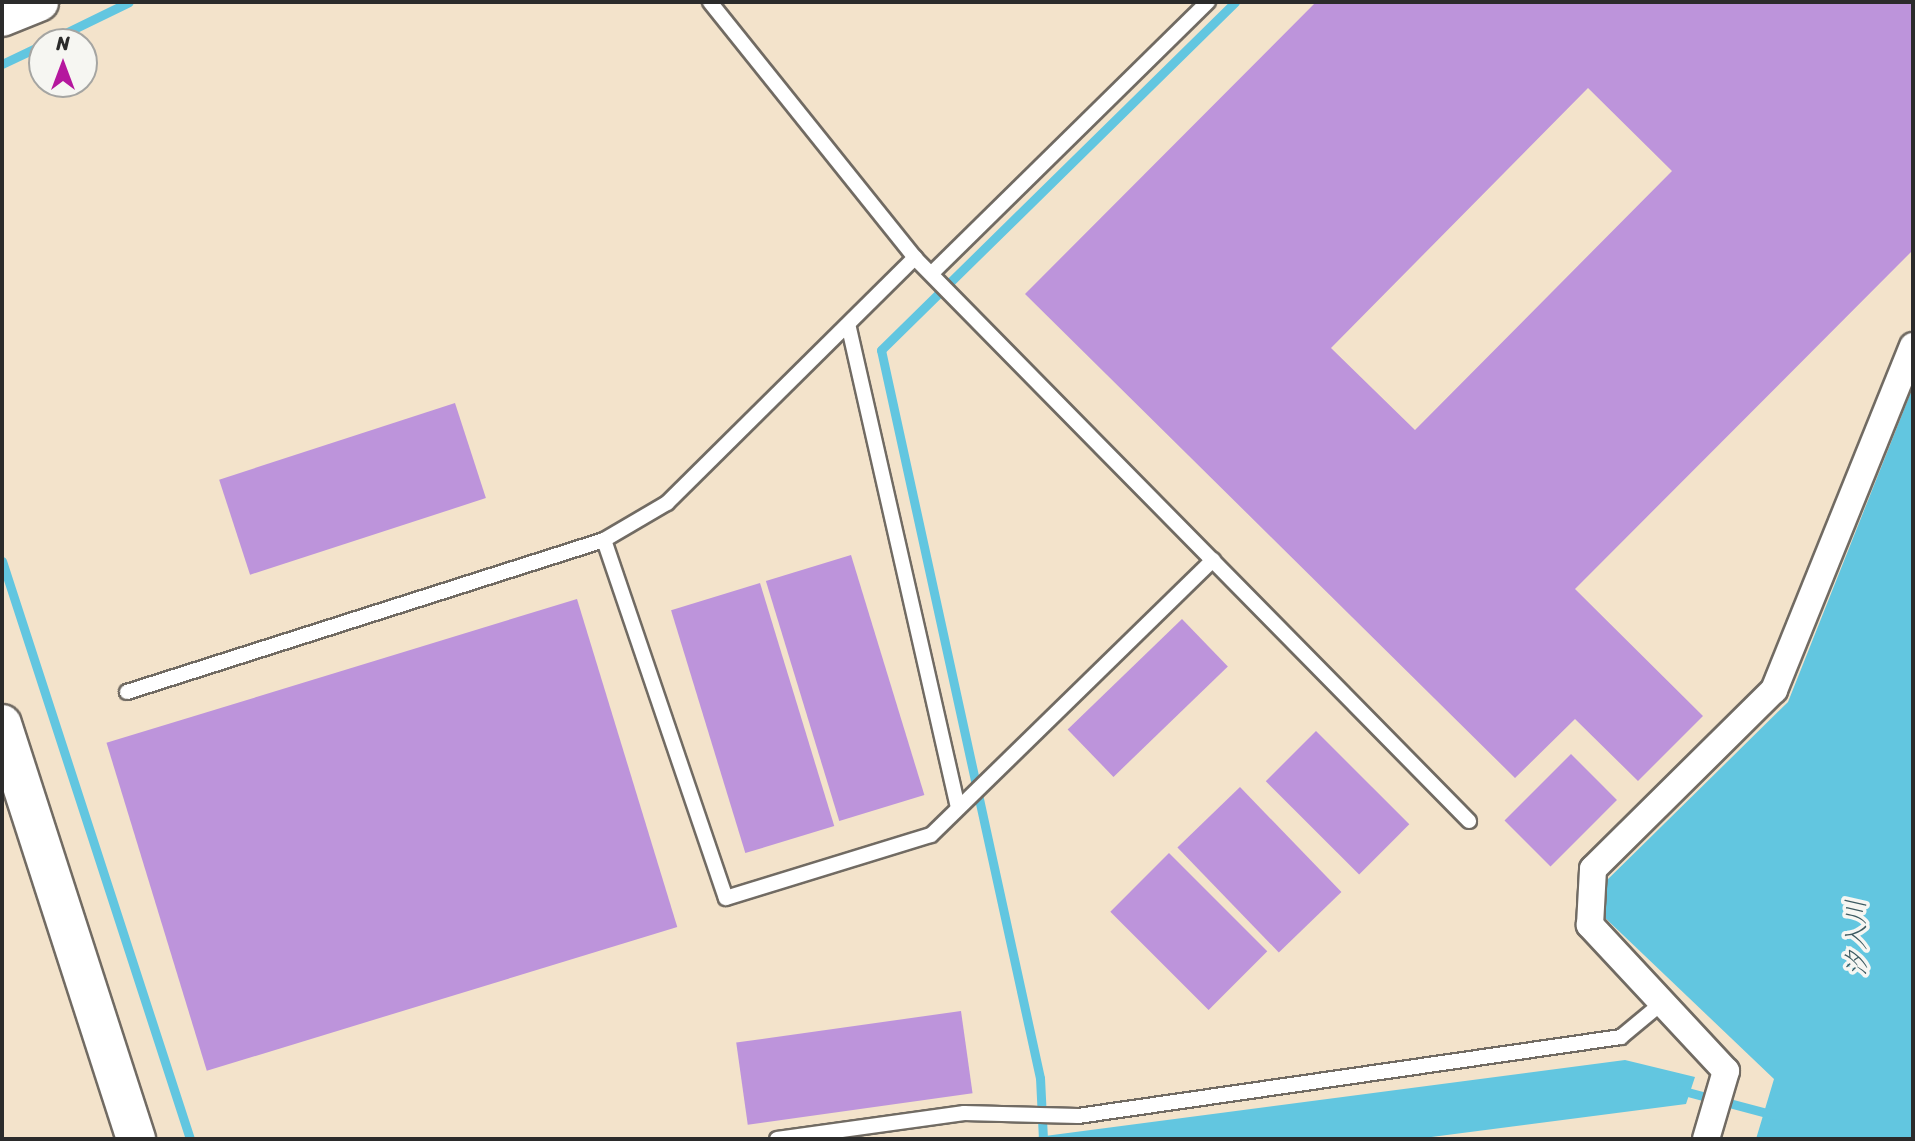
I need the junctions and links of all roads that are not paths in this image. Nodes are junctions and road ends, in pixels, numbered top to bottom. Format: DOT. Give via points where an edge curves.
graph roads {
  1 [pos="40,2"];
  2 [pos="710,2"];
  3 [pos="1208,2"];
  4 [pos="2,17"];
  5 [pos="915,258"];
  6 [pos="932,273"];
  7 [pos="849,328"];
  8 [pos="1913,346"];
  9 [pos="604,540"];
  10 [pos="1213,560"];
  11 [pos="127,692"];
  12 [pos="2,724"];
  13 [pos="958,807"];
  14 [pos="1469,821"];
  15 [pos="1662,1002"];
  16 [pos="136,1139"];
  17 [pos="777,1139"];
  18 [pos="1706,1139"];
  1 -- 4 [label="street"];
  2 -- 5 [label="lane"];
  3 -- 6 [label="lane"];
  5 -- 6 [label="lane"];
  5 -- 7 [label="lane"];
  6 -- 10 [label="lane"];
  7 -- 9 [label="lane" via="667,503"];
  7 -- 13 [label="lane"];
  8 -- 15 [label="street" via="1774,690 1593,869 1590,925"];
  9 -- 11 [label="lane"];
  9 -- 13 [label="lane" via="726,898 931,835"];
  10 -- 13 [label="lane"];
  10 -- 14 [label="lane"];
  12 -- 16 [label="street"];
  15 -- 17 [label="lane" via="1621,1037 1077,1116 964,1113"];
  15 -- 18 [label="street" via="1726,1071"];
}
